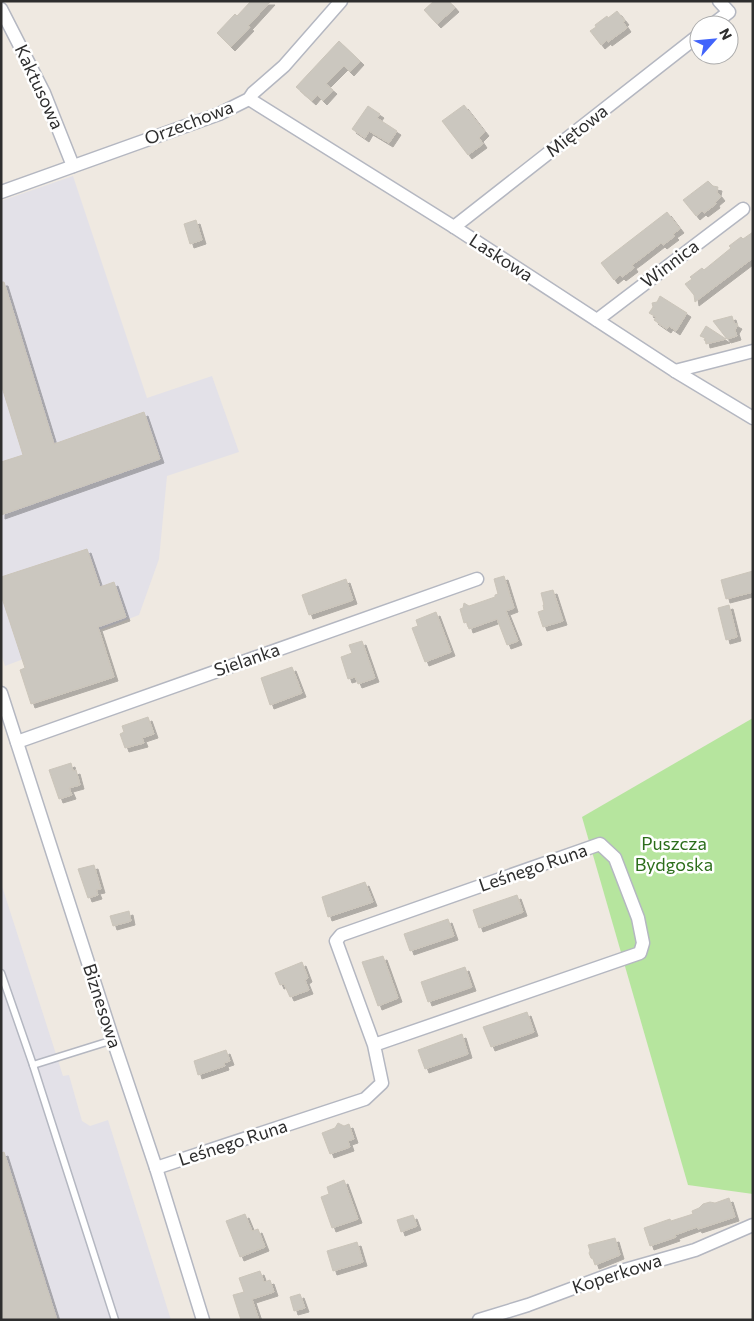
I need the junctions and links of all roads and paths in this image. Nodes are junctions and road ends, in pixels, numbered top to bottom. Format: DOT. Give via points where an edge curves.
graph roads {
  1 [pos="340,1"];
  2 [pos="719,1"];
  3 [pos="1,9"];
  4 [pos="724,15"];
  5 [pos="689,43"];
  6 [pos="249,99"];
  7 [pos="73,166"];
  8 [pos="1,192"];
  9 [pos="743,209"];
  10 [pos="454,227"];
  11 [pos="597,320"];
  12 [pos="753,351"];
  13 [pos="675,371"];
  14 [pos="753,418"];
  15 [pos="477,579"];
  16 [pos="1,693"];
  17 [pos="17,742"];
  18 [pos="1,973"];
  19 [pos="113,1040"];
  20 [pos="374,1045"];
  21 [pos="33,1065"];
  22 [pos="156,1168"];
  23 [pos="753,1225"];
  24 [pos="115,1320"];
  25 [pos="203,1320"];
  26 [pos="480,1320"];
  1 -- 6 [label="street, Orzechowa" via="284,66"];
  2 -- 4 [label="street" via="728,12"];
  3 -- 7 [label="street, Kaktusowa" via="44,93"];
  5 -- 10 [label="street, Miętowa"];
  6 -- 7 [label="street, Orzechowa" via="219,114"];
  6 -- 10 [label="street, Laskowa"];
  7 -- 8 [label="street, Orzechowa"];
  9 -- 11 [label="street, Winnica"];
  10 -- 11 [label="street, Laskowa"];
  11 -- 13 [label="street, Laskowa"];
  12 -- 13 [label="street"];
  13 -- 14 [label="street, Laskowa"];
  15 -- 17 [label="street, Sielanka"];
  16 -- 17 [label="street, Biznesowa"];
  17 -- 19 [label="street, Biznesowa"];
  18 -- 21 [label="lane"];
  19 -- 21 [label="lane"];
  19 -- 22 [label="street, Biznesowa"];
  20 -- 20 [label="street, Leśnego Runa" via="640,953 643,943 638,918 615,858 600,844 341,935 336,942"];
  20 -- 22 [label="street, Leśnego Runa" via="382,1083 365,1099"];
  21 -- 24 [label="lane"];
  22 -- 25 [label="street, Biznesowa"];
  23 -- 26 [label="street, Koperkowa" via="695,1250 614,1273"];
}
